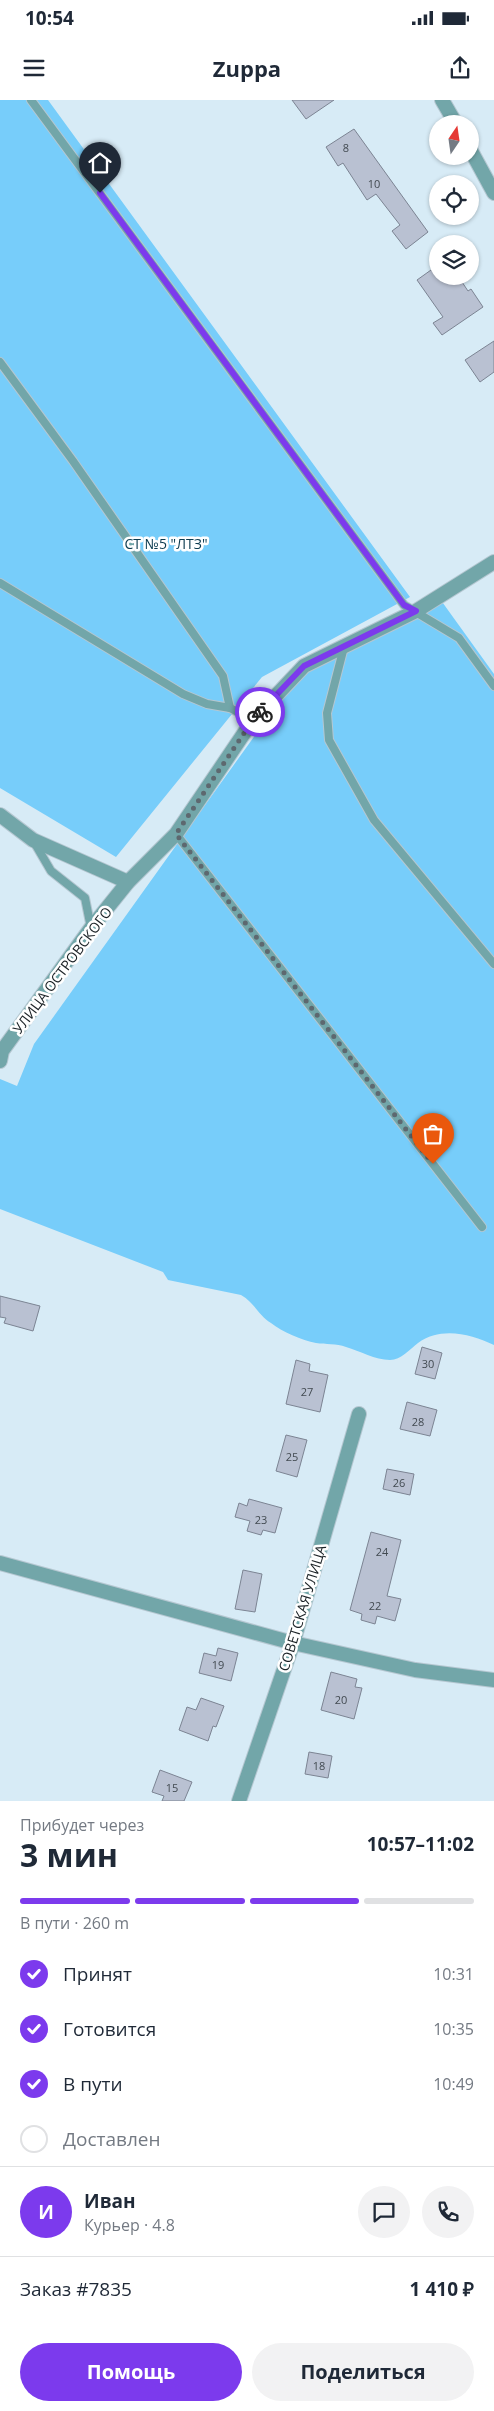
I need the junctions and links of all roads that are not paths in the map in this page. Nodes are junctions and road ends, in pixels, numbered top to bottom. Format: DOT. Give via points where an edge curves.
graph roads {
  1 [pos="31,100"];
  2 [pos="442,100"];
  3 [pos="451,115"];
  4 [pos="479,165"];
  5 [pos="494,193"];
  6 [pos="0,362"];
  7 [pos="494,562"];
  8 [pos="0,582"];
  9 [pos="416,611"];
  10 [pos="344,646"];
  11 [pos="494,686"];
  12 [pos="230,708"];
  13 [pos="253,720"];
  14 [pos="0,815"];
  15 [pos="176,834"];
  16 [pos="33,840"];
  17 [pos="128,882"];
  18 [pos="91,928"];
  19 [pos="494,964"];
  20 [pos="0,1061"];
  21 [pos="482,1227"];
  22 [pos="359,1414"];
  23 [pos="0,1563"];
  24 [pos="293,1643"];
  25 [pos="494,1680"];
  26 [pos="238,1801"];
  1 -- 9 [label="lane" via="404,605"];
  2 -- 3 [label="street"];
  4 -- 5 [label="street"];
  6 -- 12 [label="lane" via="223,676"];
  7 -- 9 [label="street, УЛИЦА ОСТРОВСКОГО"];
  8 -- 12 [label="lane" via="184,694 206,704"];
  9 -- 10 [label="street, УЛИЦА ОСТРОВСКОГО"];
  9 -- 11 [label="lane" via="459,638"];
  10 -- 13 [label="street, УЛИЦА ОСТРОВСКОГО" via="304,666"];
  10 -- 19 [label="lane" via="327,713 328,740 374,820"];
  12 -- 13 [label="lane"];
  13 -- 15 [label="street, УЛИЦА ОСТРОВСКОГО"];
  14 -- 16 [label="street"];
  15 -- 17 [label="street, УЛИЦА ОСТРОВСКОГО"];
  15 -- 21 [label="lane"];
  16 -- 17 [label="street"];
  16 -- 18 [label="lane" via="51,870 85,898"];
  17 -- 18 [label="street, УЛИЦА ОСТРОВСКОГО"];
  18 -- 20 [label="street, УЛИЦА ОСТРОВСКОГО" via="2,1051"];
  22 -- 24 [label="street, СОВЕТСКАЯ УЛИЦА"];
  23 -- 24 [label="street"];
  24 -- 25 [label="street" via="414,1670"];
  24 -- 26 [label="street, СОВЕТСКАЯ УЛИЦА"];
}
